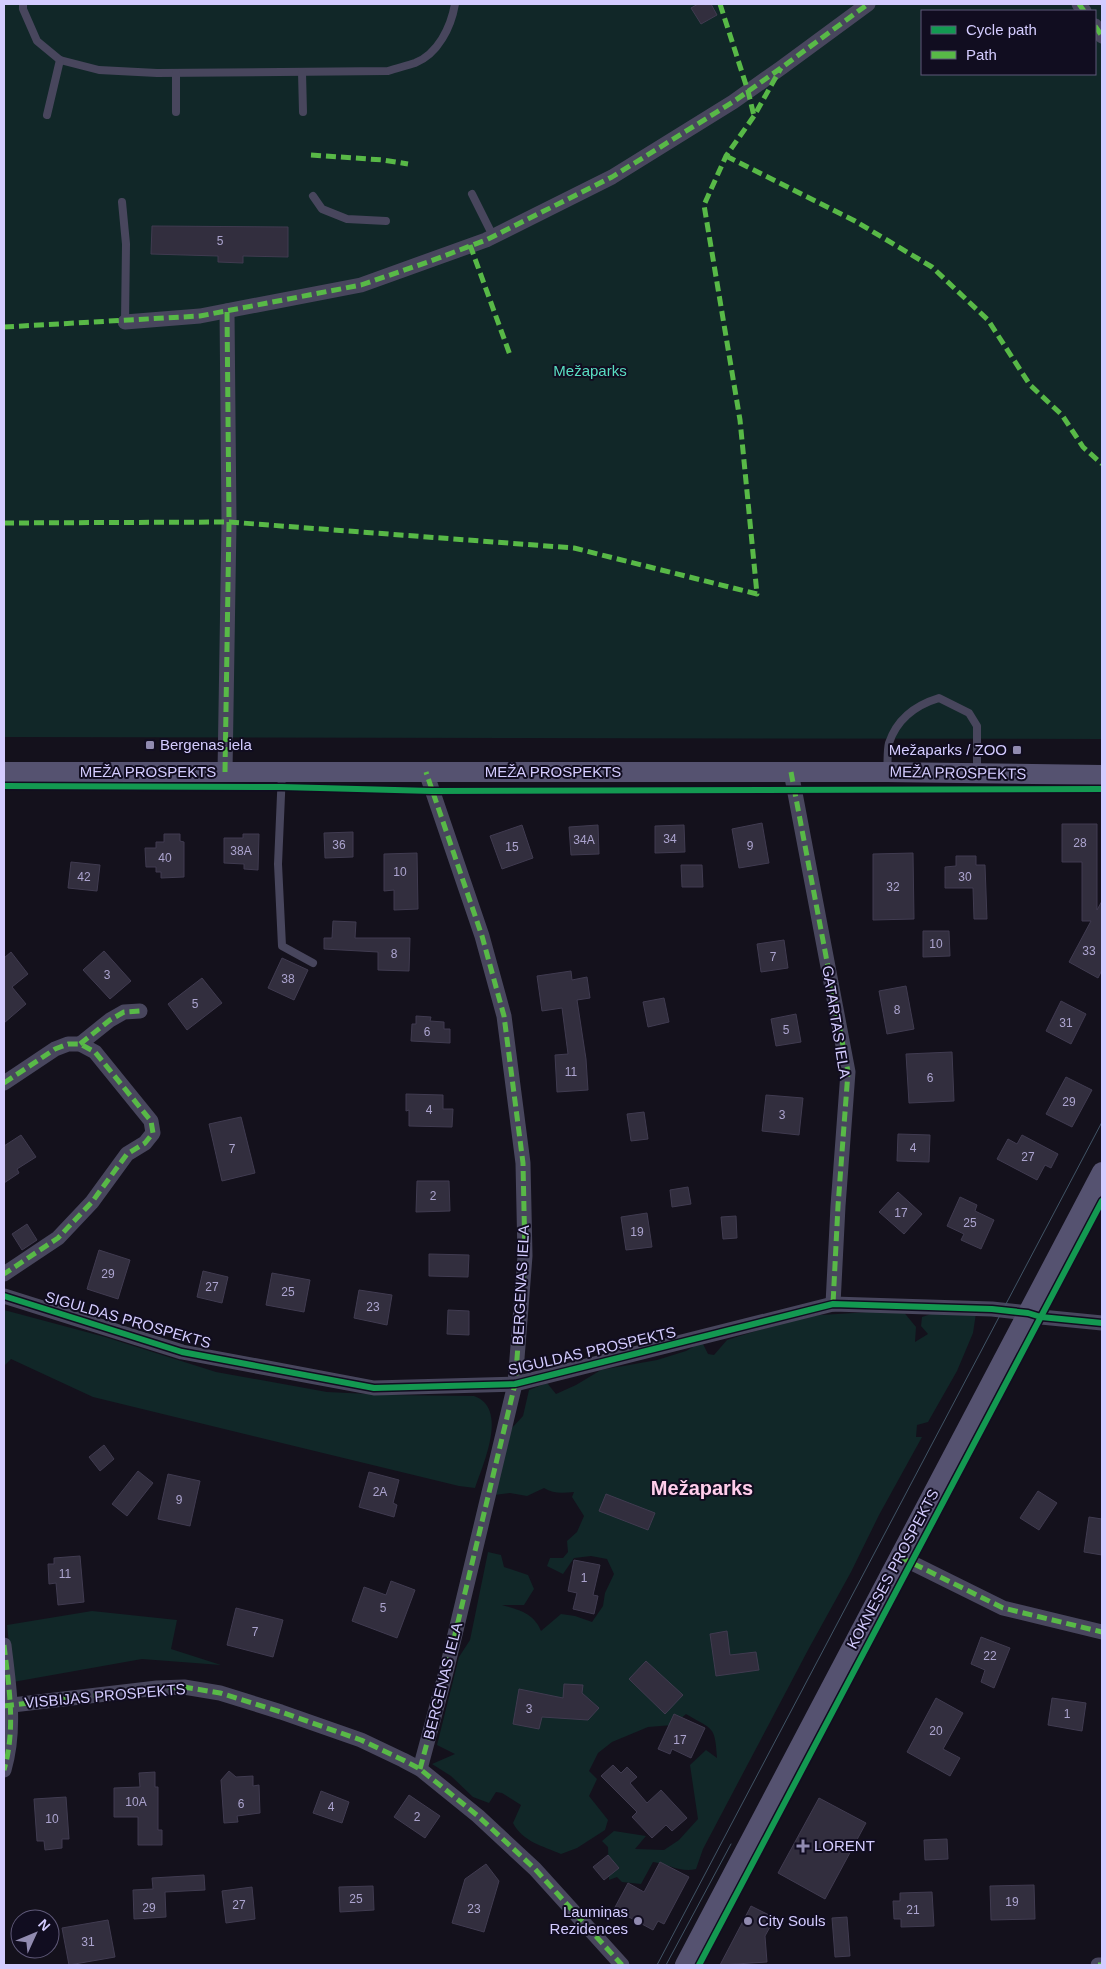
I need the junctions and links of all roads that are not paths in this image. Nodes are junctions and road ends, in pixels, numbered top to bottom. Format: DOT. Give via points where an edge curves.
graph roads {
  1 [pos="23,4"];
  2 [pos="455,4"];
  3 [pos="868,4"];
  4 [pos="60,60"];
  5 [pos="302,72"];
  6 [pos="176,73"];
  7 [pos="176,112"];
  8 [pos="302,112"];
  9 [pos="48,115"];
  10 [pos="472,194"];
  11 [pos="313,196"];
  12 [pos="122,202"];
  13 [pos="386,221"];
  14 [pos="493,236"];
  15 [pos="227,310"];
  16 [pos="125,322"];
  17 [pos="4,772"];
  18 [pos="226,772"];
  19 [pos="282,772"];
  20 [pos="426,772"];
  21 [pos="792,772"];
  22 [pos="887,772"];
  23 [pos="977,772"];
  24 [pos="1102,775"];
  25 [pos="313,964"];
  26 [pos="140,1011"];
  27 [pos="80,1044"];
  28 [pos="4,1083"];
  29 [pos="1102,1172"];
  30 [pos="4,1274"];
  31 [pos="4,1296"];
  32 [pos="833,1304"];
  33 [pos="1028,1313"];
  34 [pos="1102,1323"];
  35 [pos="514,1384"];
  36 [pos="900,1556"];
  37 [pos="1102,1632"];
  38 [pos="4,1645"];
  39 [pos="7,1706"];
  40 [pos="4,1770"];
  41 [pos="420,1770"];
  42 [pos="622,1965"];
  43 [pos="685,1965"];
  44 [pos="1098,1965"];
  45 [pos="1102,1965"];
  1 -- 4 [label="lane" via="37,41"];
  2 -- 5 [label="lane" via="453,17 440,43 417,62 388,71"];
  3 -- 14 [label="street" via="733,102 612,177"];
  4 -- 6 [label="lane" via="99,70"];
  4 -- 9 [label="lane"];
  5 -- 6 [label="lane"];
  5 -- 8 [label="lane"];
  6 -- 7 [label="lane"];
  10 -- 14 [label="lane"];
  11 -- 13 [label="lane" via="322,209 347,219"];
  12 -- 16 [label="lane" via="126,244"];
  14 -- 15 [label="street" via="361,285"];
  15 -- 16 [label="street" via="200,316"];
  15 -- 18 [label="street"];
  17 -- 18 [label="street, MEŽA PROSPEKTS"];
  18 -- 19 [label="street, MEŽA PROSPEKTS"];
  19 -- 20 [label="street, MEŽA PROSPEKTS"];
  19 -- 25 [label="lane" via="278,864 282,946"];
  20 -- 21 [label="street, MEŽA PROSPEKTS"];
  20 -- 35 [label="street, BERGENAS IELA" via="482,936 504,1016 523,1170 525,1256"];
  21 -- 22 [label="street, MEŽA PROSPEKTS"];
  21 -- 32 [label="street, GATARTAS IELA" via="848,1072"];
  22 -- 23 [label="street, MEŽA PROSPEKTS"];
  22 -- 23 [label="lane" via="889,743 900,721 922,703 939,698 969,714 978,726"];
  23 -- 24 [label="street, MEŽA PROSPEKTS"];
  26 -- 27 [label="street" via="124,1012"];
  27 -- 28 [label="street" via="55,1049"];
  27 -- 30 [label="street" via="95,1052 151,1121 154,1133 127,1154 92,1202 58,1238"];
  29 -- 33 [label="street, KOKNESES PROSPEKTS"];
  31 -- 35 [label="street, SIGULDAS PROSPEKTS" via="182,1352 374,1388"];
  32 -- 33 [label="street, SIGULDAS PROSPEKTS"];
  32 -- 35 [label="street, SIGULDAS PROSPEKTS"];
  33 -- 34 [label="street, SIGULDAS PROSPEKTS"];
  33 -- 36 [label="street, KOKNESES PROSPEKTS"];
  35 -- 41 [label="street, BERGENAS IELA"];
  36 -- 37 [label="street" via="1003,1608"];
  36 -- 43 [label="street, KOKNESES PROSPEKTS"];
  38 -- 39 [label="street"];
  39 -- 40 [label="street" via="11,1738"];
  39 -- 41 [label="street, VISBIJAS PROSPEKTS" via="171,1687 201,1689 307,1720 380,1749"];
  41 -- 42 [label="street, VISBIJAS PROSPEKTS" via="478,1816 535,1869"];
  44 -- 45 [label="street"];
}
